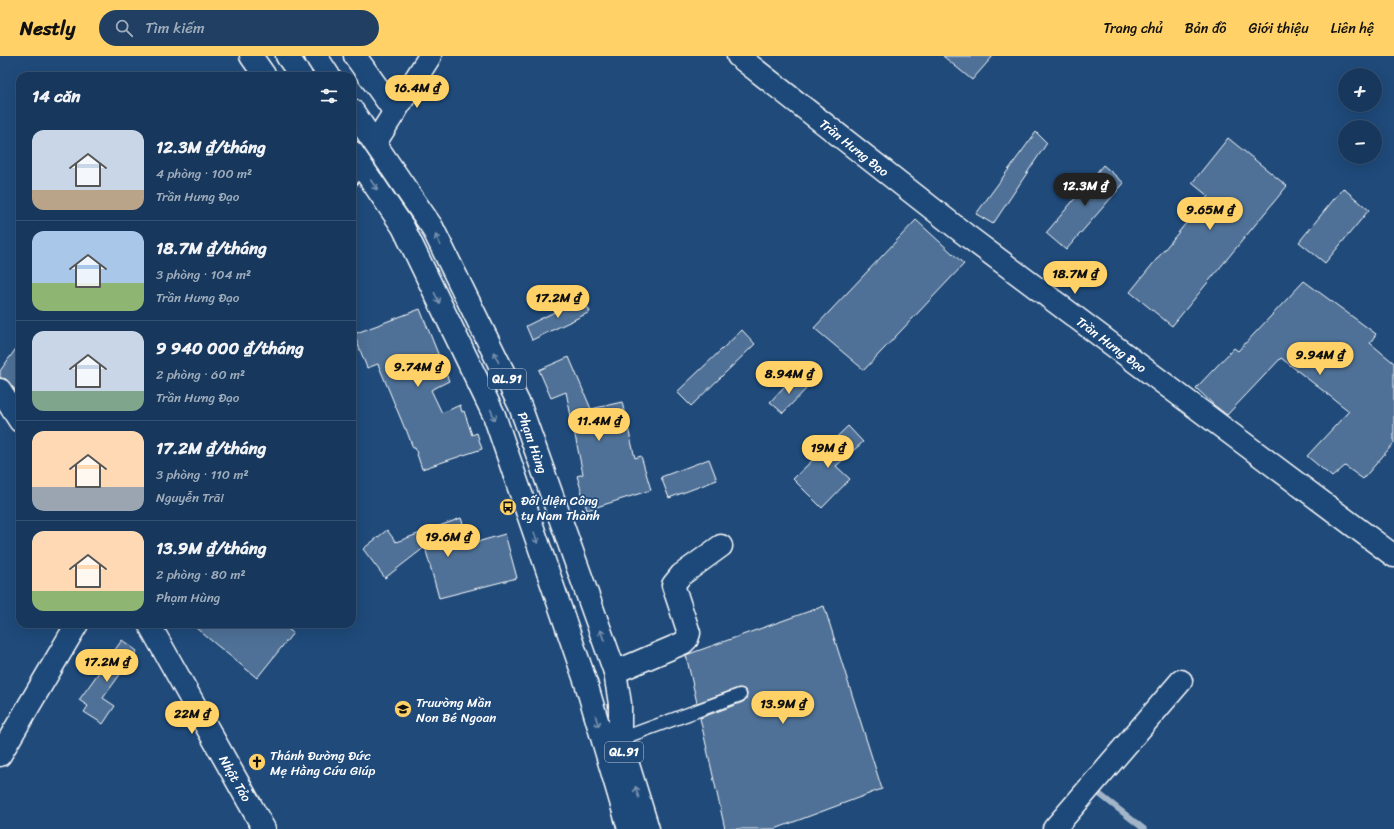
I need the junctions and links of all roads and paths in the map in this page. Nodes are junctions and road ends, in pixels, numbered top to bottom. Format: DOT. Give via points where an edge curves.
graph roads {
  1 [pos="251,56"];
  2 [pos="287,56"];
  3 [pos="316,56"];
  4 [pos="355,56"];
  5 [pos="430,56"];
  6 [pos="738,56"];
  7 [pos="262,72"];
  8 [pos="297,72"];
  9 [pos="327,72"];
  10 [pos="395,112"];
  11 [pos="356,116"];
  12 [pos="375,143"];
  13 [pos="356,167"];
  14 [pos="0,390"];
  15 [pos="16,415"];
  16 [pos="721,546"];
  17 [pos="1394,556"];
  18 [pos="75,628"];
  19 [pos="151,628"];
  20 [pos="615,672"];
  21 [pos="1181,681"];
  22 [pos="586,683"];
  23 [pos="740,695"];
  24 [pos="620,739"];
  25 [pos="0,755"];
  26 [pos="264,829"];
  27 [pos="629,829"];
  28 [pos="648,829"];
  29 [pos="1054,829"];
  1 -- 7 [label="main road"];
  2 -- 8 [label="main road"];
  3 -- 9 [label="main road"];
  4 -- 10 [label="main road"];
  5 -- 10 [label="main road"];
  6 -- 17 [label="main road, Trần Hưng Đạo" via="966,234"];
  10 -- 12 [label="main road"];
  11 -- 12 [label="main road, Phạm Hùng / QL.91"];
  20 -- 12 [label="main road, Phạm Hùng / QL.91, one-way" via="520,406 432,227"];
  13 -- 22 [label="main road, QL.91, one-way" via="402,226 494,415"];
  14 -- 15 [label="main road"];
  16 -- 20 [label="main road" via="681,575 673,585 689,633 687,639"];
  18 -- 25 [label="main road"];
  19 -- 26 [label="main road, Nhật Tảo"];
  20 -- 22 [label="main road"];
  20 -- 24 [label="main road, Phạm Hùng / QL.91" via="620,704"];
  21 -- 29 [label="main road"];
  22 -- 27 [label="main road, QL.91, one-way"];
  23 -- 24 [label="lane"];
  28 -- 24 [label="main road, Phạm Hùng / QL.91, one-way"];
}
